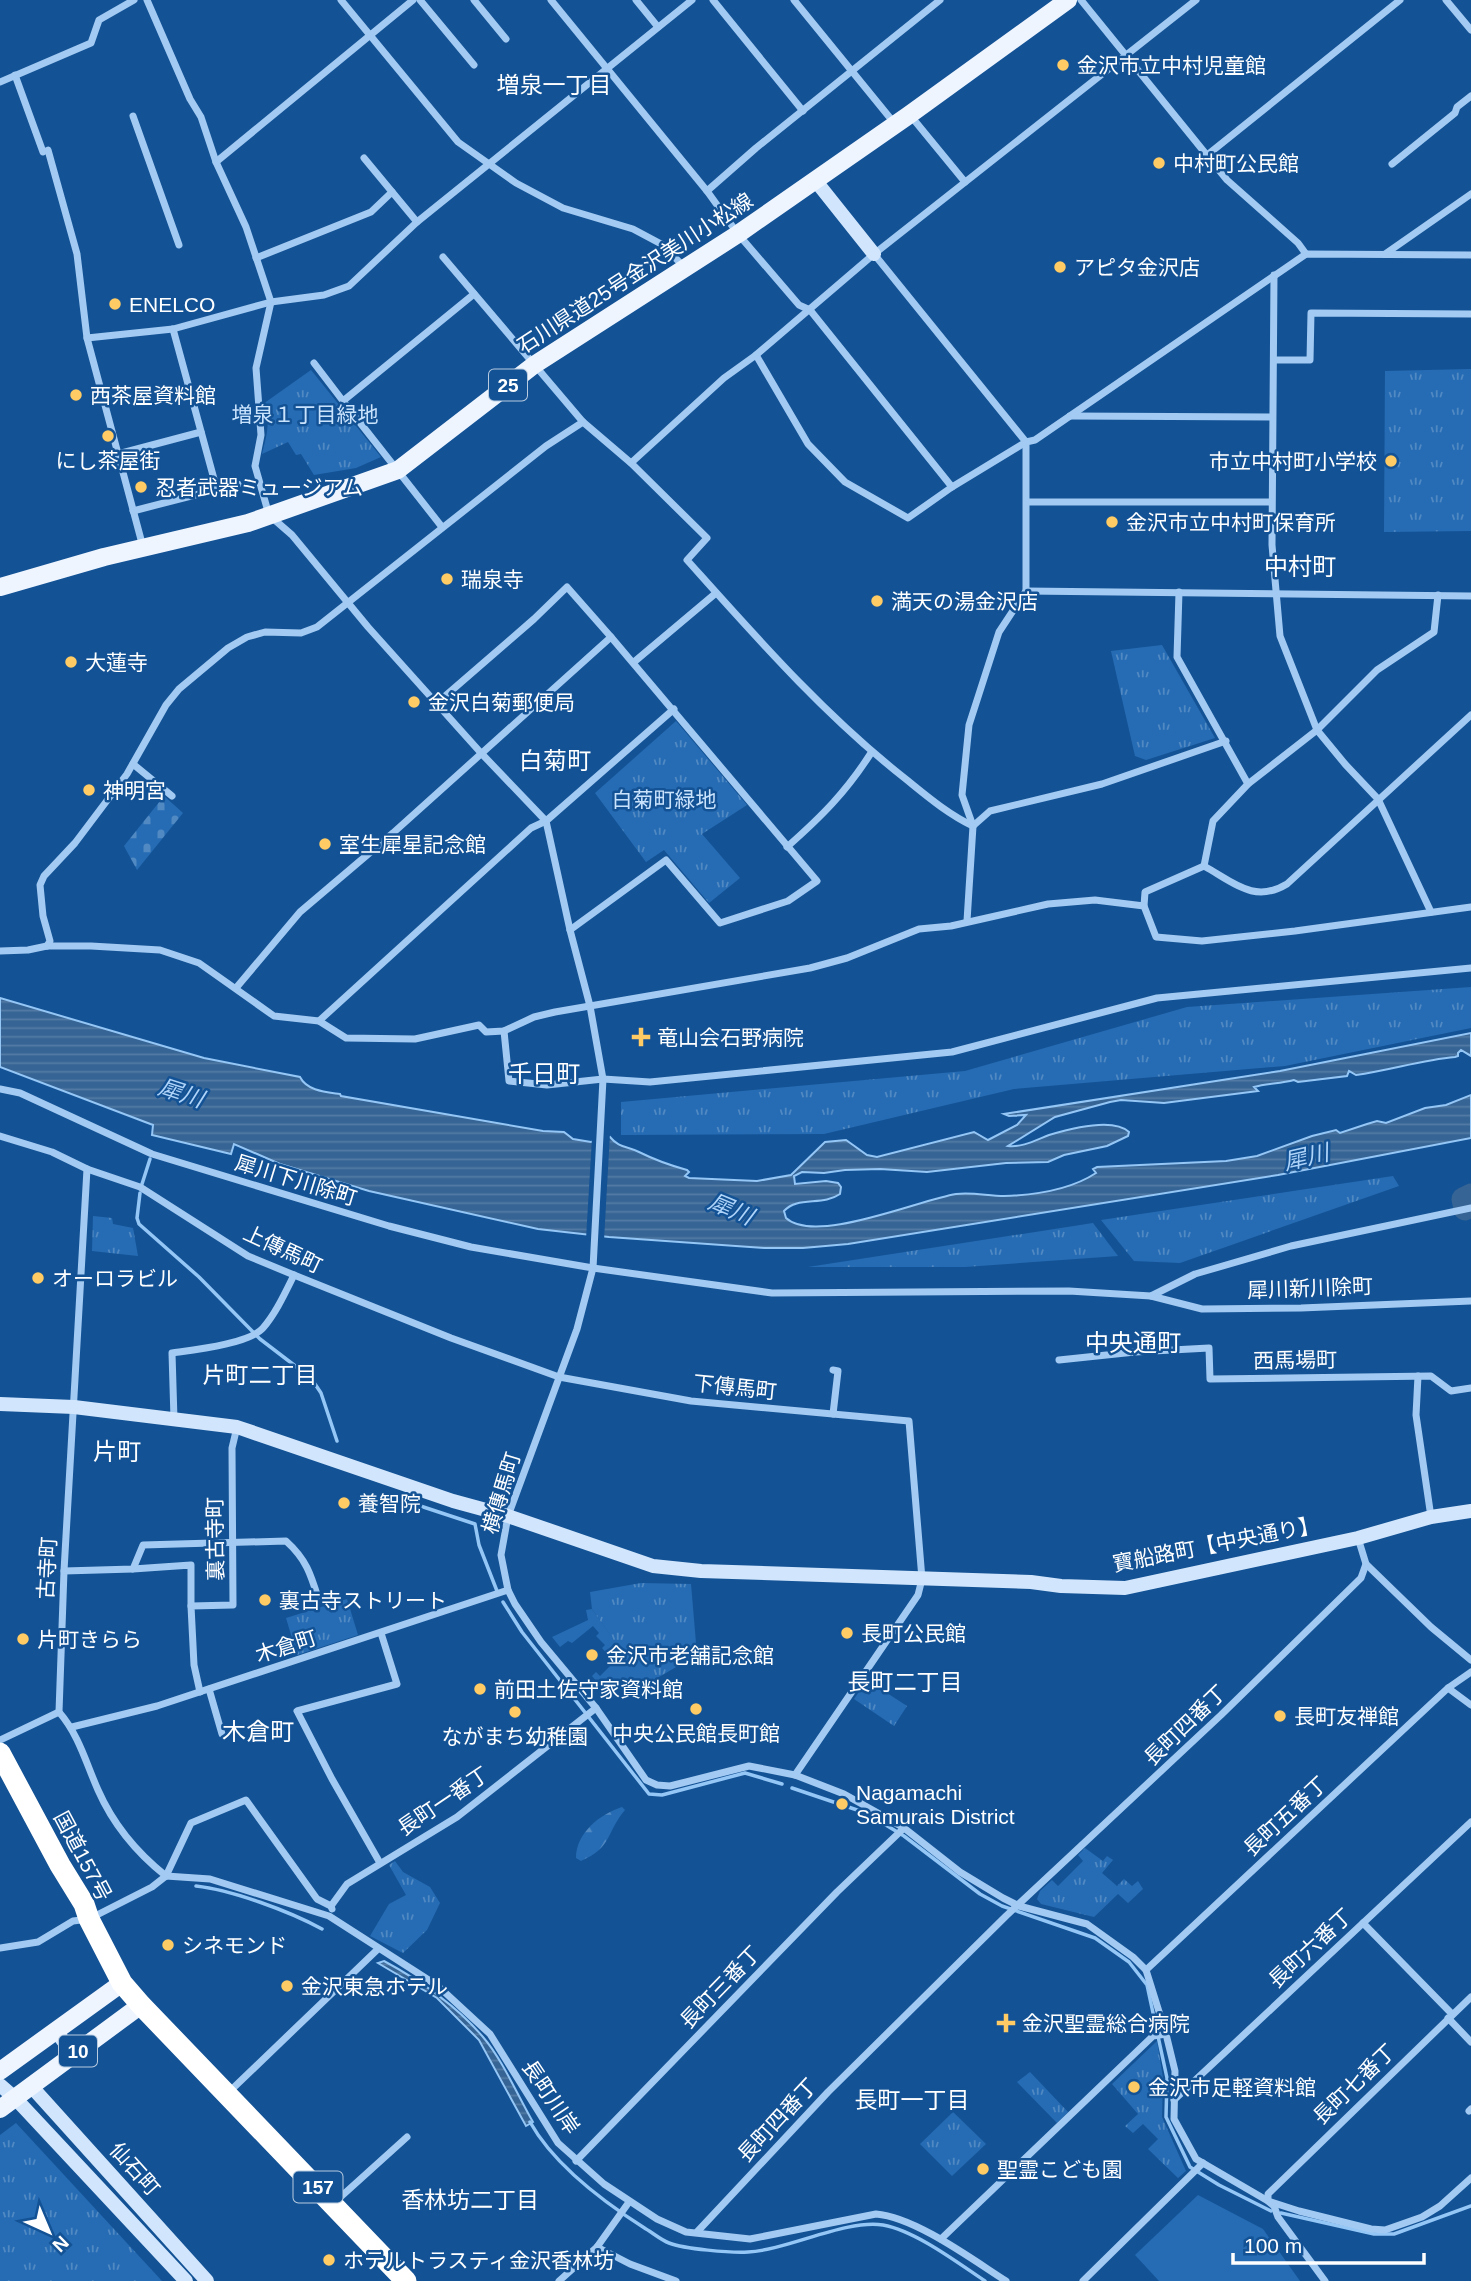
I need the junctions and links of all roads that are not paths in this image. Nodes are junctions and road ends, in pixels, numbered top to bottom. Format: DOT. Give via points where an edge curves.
graph roads {
  1 [pos="134,0"];
  2 [pos="147,0"];
  3 [pos="341,0"];
  4 [pos="414,0"];
  5 [pos="420,0"];
  6 [pos="474,0"];
  7 [pos="551,0"];
  8 [pos="636,0"];
  9 [pos="692,0"];
  10 [pos="713,0"];
  11 [pos="794,0"];
  12 [pos="940,0"];
  13 [pos="1068,0"];
  14 [pos="1081,0"];
  15 [pos="1196,0"];
  16 [pos="1400,0"];
  17 [pos="1446,0"];
  18 [pos="658,27"];
  19 [pos="1471,30"];
  20 [pos="370,36"];
  21 [pos="506,39"];
  22 [pos="1126,55"];
  23 [pos="474,65"];
  24 [pos="606,69"];
  25 [pos="852,71"];
  26 [pos="15,75"];
  27 [pos="0,82"];
  28 [pos="1471,96"];
  29 [pos="803,111"];
  30 [pos="133,116"];
  31 [pos="902,119"];
  32 [pos="1206,156"];
  33 [pos="365,158"];
  34 [pos="216,163"];
  35 [pos="487,164"];
  36 [pos="1392,164"];
  37 [pos="815,180"];
  38 [pos="965,182"];
  39 [pos="706,191"];
  40 [pos="392,192"];
  41 [pos="1471,194"];
  42 [pos="417,222"];
  43 [pos="737,234"];
  44 [pos="179,245"];
  45 [pos="874,254"];
  46 [pos="1306,254"];
  47 [pos="1384,254"];
  48 [pos="1471,255"];
  49 [pos="443,257"];
  50 [pos="256,258"];
  51 [pos="684,267"];
  52 [pos="1273,275"];
  53 [pos="474,294"];
  54 [pos="271,302"];
  55 [pos="810,310"];
  56 [pos="1471,314"];
  57 [pos="173,329"];
  58 [pos="87,338"];
  59 [pos="757,355"];
  60 [pos="1274,360"];
  61 [pos="314,363"];
  62 [pos="534,365"];
  63 [pos="343,401"];
  64 [pos="1069,416"];
  65 [pos="1272,416"];
  66 [pos="583,422"];
  67 [pos="201,432"];
  68 [pos="1026,442"];
  69 [pos="118,454"];
  70 [pos="631,463"];
  71 [pos="398,470"];
  72 [pos="238,484"];
  73 [pos="953,487"];
  74 [pos="217,490"];
  75 [pos="1027,502"];
  76 [pos="1271,502"];
  77 [pos="133,511"];
  78 [pos="269,515"];
  79 [pos="442,527"];
  80 [pos="144,548"];
  81 [pos="0,587"];
  82 [pos="1026,591"];
  83 [pos="1179,592"];
  84 [pos="1275,592"];
  85 [pos="716,593"];
  86 [pos="1438,595"];
  87 [pos="1471,596"];
  88 [pos="347,604"];
  89 [pos="611,637"];
  90 [pos="634,662"];
  91 [pos="436,704"];
  92 [pos="674,709"];
  93 [pos="1471,715"];
  94 [pos="1317,730"];
  95 [pos="1226,741"];
  96 [pos="481,753"];
  97 [pos="871,753"];
  98 [pos="133,764"];
  99 [pos="1248,784"];
  100 [pos="173,796"];
  101 [pos="1378,799"];
  102 [pos="546,821"];
  103 [pos="973,826"];
  104 [pos="787,847"];
  105 [pos="1204,866"];
  106 [pos="1144,906"];
  107 [pos="1471,907"];
  108 [pos="1431,912"];
  109 [pos="967,921"];
  110 [pos="570,929"];
  111 [pos="47,946"];
  112 [pos="0,951"];
  113 [pos="1471,968"];
  114 [pos="236,988"];
  115 [pos="590,1006"];
  116 [pos="320,1021"];
  117 [pos="504,1031"];
  118 [pos="603,1079"];
  119 [pos="0,1089"];
  120 [pos="0,1136"];
  121 [pos="87,1169"];
  122 [pos="1471,1208"];
  123 [pos="593,1265"];
  124 [pos="294,1275"];
  125 [pos="1151,1296"];
  126 [pos="1471,1301"];
  127 [pos="1059,1360"];
  128 [pos="834,1370"];
  129 [pos="1418,1376"];
  130 [pos="559,1377"];
  131 [pos="1471,1388"];
  132 [pos="0,1404"];
  133 [pos="75,1407"];
  134 [pos="834,1414"];
  135 [pos="174,1420"];
  136 [pos="237,1427"];
  137 [pos="1471,1511"];
  138 [pos="508,1516"];
  139 [pos="1431,1517"];
  140 [pos="1358,1538"];
  141 [pos="232,1543"];
  142 [pos="1366,1564"];
  143 [pos="133,1569"];
  144 [pos="64,1571"];
  145 [pos="922,1579"];
  146 [pos="508,1590"];
  147 [pos="319,1601"];
  148 [pos="191,1606"];
  149 [pos="381,1633"];
  150 [pos="1471,1660"];
  151 [pos="1471,1672"];
  152 [pos="1448,1688"];
  153 [pos="209,1689"];
  154 [pos="200,1692"];
  155 [pos="1471,1705"];
  156 [pos="59,1712"];
  157 [pos="592,1712"];
  158 [pos="72,1727"];
  159 [pos="222,1734"];
  160 [pos="0,1740"];
  161 [pos="0,1753"];
  162 [pos="795,1774"];
  163 [pos="1471,1822"];
  164 [pos="904,1828"];
  165 [pos="380,1863"];
  166 [pos="166,1876"];
  167 [pos="331,1906"];
  168 [pos="1019,1906"];
  169 [pos="89,1919"];
  170 [pos="334,1919"];
  171 [pos="1363,1923"];
  172 [pos="0,1948"];
  173 [pos="376,1951"];
  174 [pos="1146,1970"];
  175 [pos="122,1983"];
  176 [pos="1471,1997"];
  177 [pos="141,2005"];
  178 [pos="1450,2016"];
  179 [pos="56,2031"];
  180 [pos="1167,2034"];
  181 [pos="1471,2042"];
  182 [pos="73,2054"];
  183 [pos="0,2071"];
  184 [pos="0,2085"];
  185 [pos="31,2086"];
  186 [pos="227,2094"];
  187 [pos="15,2098"];
  188 [pos="1174,2100"];
  189 [pos="0,2109"];
  190 [pos="407,2137"];
  191 [pos="576,2161"];
  192 [pos="1203,2163"];
  193 [pos="1471,2178"];
  194 [pos="333,2203"];
  195 [pos="1271,2203"];
  196 [pos="628,2205"];
  197 [pos="697,2232"];
  198 [pos="941,2239"];
  199 [pos="597,2247"];
  200 [pos="204,2280"];
  201 [pos="186,2281"];
  202 [pos="407,2281"];
  203 [pos="559,2281"];
  204 [pos="676,2281"];
  205 [pos="1006,2281"];
  206 [pos="1083,2281"];
  207 [pos="1325,2281"];
  1 -- 26 [label="street" via="99,20 91,43"];
  2 -- 34 [label="street" via="201,117"];
  3 -- 20 [label="street"];
  4 -- 20 [label="street"];
  5 -- 23 [label="street"];
  6 -- 21 [label="street"];
  7 -- 24 [label="street"];
  8 -- 18 [label="street"];
  9 -- 18 [label="street"];
  10 -- 29 [label="street"];
  11 -- 25 [label="street"];
  12 -- 25 [label="street"];
  13 -- 31 [label="main road, 石川県道25号金沢美川小松線 / 25"];
  14 -- 22 [label="street"];
  15 -- 22 [label="street"];
  16 -- 32 [label="street"];
  17 -- 19 [label="street"];
  18 -- 24 [label="street"];
  20 -- 34 [label="street"];
  20 -- 35 [label="street" via="458,142"];
  22 -- 32 [label="street"];
  22 -- 38 [label="street"];
  24 -- 35 [label="street"];
  24 -- 39 [label="street"];
  25 -- 29 [label="street"];
  25 -- 31 [label="street"];
  26 -- 27 [label="street"];
  26 -- 58 [label="street" via="77,254"];
  28 -- 36 [label="street"];
  29 -- 39 [label="street"];
  30 -- 44 [label="street"];
  31 -- 37 [label="main road, 石川県道25号金沢美川小松線 / 25"];
  31 -- 38 [label="street"];
  32 -- 46 [label="street"];
  33 -- 40 [label="street"];
  34 -- 50 [label="street"];
  35 -- 42 [label="street"];
  35 -- 51 [label="street" via="563,208 633,229 663,245"];
  37 -- 43 [label="main road, 石川県道25号金沢美川小松線 / 25"];
  37 -- 45 [label="street"];
  38 -- 45 [label="street"];
  39 -- 43 [label="street"];
  40 -- 42 [label="street"];
  40 -- 50 [label="street" via="371,212"];
  41 -- 47 [label="street"];
  42 -- 54 [label="street" via="349,285 324,295"];
  43 -- 51 [label="main road, 石川県道25号金沢美川小松線 / 25"];
  43 -- 55 [label="street" via="799,305"];
  45 -- 55 [label="street"];
  45 -- 68 [label="street"];
  46 -- 47 [label="street"];
  46 -- 52 [label="street"];
  47 -- 48 [label="street"];
  49 -- 53 [label="street"];
  50 -- 54 [label="street"];
  51 -- 62 [label="main road, 石川県道25号金沢美川小松線 / 25"];
  52 -- 60 [label="street"];
  52 -- 64 [label="street"];
  53 -- 62 [label="street"];
  53 -- 63 [label="street"];
  54 -- 57 [label="street"];
  54 -- 78 [label="street" via="256,368 261,435 255,466"];
  55 -- 59 [label="street"];
  55 -- 73 [label="street"];
  56 -- 60 [label="street" via="1311,313 1310,360"];
  57 -- 58 [label="street"];
  57 -- 67 [label="street"];
  58 -- 69 [label="street"];
  59 -- 70 [label="street" via="724,378"];
  59 -- 73 [label="street" via="808,444 845,482 908,518"];
  60 -- 65 [label="street"];
  61 -- 63 [label="street"];
  62 -- 66 [label="street"];
  62 -- 71 [label="main road, 石川県道25号金沢美川小松線 / 25"];
  63 -- 71 [label="street"];
  64 -- 65 [label="street"];
  64 -- 68 [label="street"];
  65 -- 76 [label="street"];
  66 -- 70 [label="street"];
  66 -- 79 [label="street"];
  67 -- 69 [label="street"];
  67 -- 74 [label="street"];
  68 -- 73 [label="street"];
  68 -- 75 [label="street"];
  69 -- 77 [label="street"];
  70 -- 85 [label="street" via="707,538 687,560"];
  71 -- 78 [label="main road, 石川県道25号金沢美川小松線 / 25"];
  71 -- 79 [label="street"];
  72 -- 74 [label="street"];
  74 -- 77 [label="street"];
  75 -- 76 [label="street"];
  75 -- 82 [label="street"];
  76 -- 84 [label="street"];
  77 -- 80 [label="street"];
  78 -- 80 [label="main road, 石川県道25号金沢美川小松線 / 25"];
  78 -- 88 [label="street" via="292,535"];
  79 -- 88 [label="street"];
  80 -- 81 [label="main road, 石川県道25号金沢美川小松線 / 25"];
  82 -- 83 [label="street"];
  82 -- 103 [label="street" via="999,632 969,725 962,795"];
  83 -- 84 [label="street"];
  83 -- 95 [label="street" via="1177,657"];
  84 -- 86 [label="street"];
  84 -- 94 [label="street" via="1280,636"];
  85 -- 90 [label="street"];
  85 -- 97 [label="street"];
  86 -- 87 [label="street"];
  86 -- 94 [label="street" via="1434,632 1377,670"];
  88 -- 91 [label="street"];
  88 -- 98 [label="street" via="301,634 265,632 228,648 179,689"];
  89 -- 90 [label="street"];
  89 -- 91 [label="street" via="567,587"];
  89 -- 96 [label="street"];
  90 -- 92 [label="street"];
  91 -- 96 [label="street"];
  92 -- 102 [label="street"];
  92 -- 104 [label="street"];
  93 -- 101 [label="street"];
  94 -- 99 [label="street"];
  94 -- 101 [label="street"];
  95 -- 99 [label="street"];
  95 -- 103 [label="street" via="1102,784 990,811"];
  96 -- 102 [label="street"];
  96 -- 114 [label="street" via="300,912"];
  97 -- 103 [label="street" via="954,817"];
  97 -- 104 [label="street" via="851,784"];
  98 -- 100 [label="street"];
  98 -- 111 [label="street" via="91,823 44,876 40,886 50,941"];
  99 -- 105 [label="street" via="1213,821"];
  101 -- 105 [label="street" via="1277,890 1250,893"];
  101 -- 108 [label="street"];
  102 -- 110 [label="street, 横傳馬町"];
  102 -- 116 [label="street" via="531,828"];
  103 -- 109 [label="street"];
  104 -- 110 [label="street" via="817,881 788,901 720,923 666,860"];
  105 -- 106 [label="street" via="1145,892"];
  106 -- 108 [label="street" via="1156,937 1202,941"];
  106 -- 109 [label="street" via="1095,900 1048,904"];
  107 -- 108 [label="street"];
  109 -- 115 [label="street" via="919,929 810,968"];
  110 -- 115 [label="street, 横傳馬町"];
  111 -- 112 [label="street"];
  111 -- 114 [label="street" via="160,950 199,963"];
  113 -- 118 [label="street" via="1157,998 952,1052 650,1082"];
  114 -- 116 [label="street" via="274,1016"];
  115 -- 117 [label="street" via="534,1017"];
  115 -- 118 [label="street, 横傳馬町"];
  116 -- 117 [label="street" via="346,1038 415,1038 479,1025 486,1032"];
  117 -- 118 [label="street" via="509,1081 547,1085"];
  118 -- 123 [label="street, 横傳馬町"];
  119 -- 123 [label="street, 犀川下川除町" via="20,1093 152,1154 389,1226 471,1247"];
  120 -- 121 [label="street, 上傳馬町"];
  121 -- 124 [label="street, 上傳馬町" via="140,1187 248,1255"];
  121 -- 133 [label="street, 古寺町"];
  122 -- 125 [label="street" via="1291,1246 1195,1275"];
  123 -- 125 [label="street, 犀川下川除町" via="772,1293 1069,1291"];
  123 -- 130 [label="street, 横傳馬町"];
  124 -- 130 [label="street, 上傳馬町"];
  124 -- 135 [label="street" via="277,1308 255,1334 232,1343 172,1353"];
  125 -- 126 [label="street, 犀川新川除町" via="1202,1309"];
  127 -- 129 [label="street, 西馬場町" via="1209,1348 1210,1379"];
  128 -- 134 [label="street" via="838,1371"];
  129 -- 131 [label="street" via="1431,1376 1451,1391"];
  129 -- 139 [label="street" via="1416,1415"];
  130 -- 134 [label="street, 下傳馬町" via="691,1401"];
  130 -- 138 [label="street, 横傳馬町"];
  132 -- 133 [label="street, 寶船路町【中央通り】"];
  133 -- 135 [label="street, 寶船路町【中央通り】"];
  133 -- 144 [label="street, 古寺町"];
  134 -- 145 [label="street, 下傳馬町" via="909,1421"];
  135 -- 136 [label="street, 寶船路町【中央通り】"];
  136 -- 138 [label="street, 寶船路町【中央通り】"];
  136 -- 141 [label="street, 裏古寺町" via="232,1448"];
  137 -- 139 [label="street, 寶船路町【中央通り】"];
  138 -- 145 [label="street, 寶船路町【中央通り】" via="653,1566"];
  138 -- 146 [label="street, 横傳馬町" via="501,1555"];
  139 -- 140 [label="street, 寶船路町【中央通り】"];
  140 -- 142 [label="street"];
  140 -- 145 [label="street, 寶船路町【中央通り】" via="1125,1588"];
  141 -- 143 [label="street" via="143,1545"];
  141 -- 147 [label="street" via="286,1541 310,1570"];
  141 -- 148 [label="street, 裏古寺町" via="233,1605"];
  142 -- 150 [label="street"];
  142 -- 168 [label="street, 長町四番丁" via="1361,1578 1221,1716"];
  143 -- 144 [label="street"];
  143 -- 148 [label="street" via="191,1565"];
  144 -- 156 [label="street, 古寺町"];
  145 -- 162 [label="street" via="918,1595"];
  146 -- 149 [label="street, 木倉町"];
  146 -- 157 [label="street, 横傳馬町"];
  148 -- 154 [label="street, 裏古寺町"];
  149 -- 153 [label="street, 木倉町"];
  149 -- 165 [label="street" via="397,1684 297,1711"];
  151 -- 152 [label="street, 長町五番丁"];
  152 -- 155 [label="street"];
  152 -- 174 [label="street, 長町五番丁"];
  153 -- 154 [label="street, 木倉町"];
  153 -- 159 [label="street"];
  154 -- 158 [label="street, 木倉町"];
  156 -- 158 [label="street"];
  156 -- 160 [label="street"];
  157 -- 162 [label="street, 横傳馬町" via="646,1780 657,1785 670,1786 749,1766"];
  157 -- 165 [label="street, 長町一番丁" via="457,1817"];
  158 -- 166 [label="street" via="99,1792 130,1843"];
  161 -- 169 [label="highway, 国道157号 / 157"];
  162 -- 164 [label="street, 横傳馬町" via="844,1794"];
  163 -- 171 [label="street, 長町六番丁"];
  164 -- 168 [label="street, 横傳馬町" via="960,1872"];
  164 -- 191 [label="street, 長町三番丁"];
  165 -- 167 [label="street, 長町一番丁" via="348,1885"];
  166 -- 167 [label="street" via="191,1823 246,1800 317,1899"];
  166 -- 169 [label="street"];
  166 -- 170 [label="street, 長町川岸" via="210,1879"];
  167 -- 170 [label="street"];
  168 -- 174 [label="street, 横傳馬町" via="1087,1924"];
  168 -- 197 [label="street, 長町四番丁" via="828,2092"];
  169 -- 172 [label="street" via="73,1921 38,1942"];
  169 -- 175 [label="highway, 国道157号 / 157"];
  170 -- 173 [label="street, 長町川岸"];
  171 -- 178 [label="street"];
  171 -- 188 [label="street, 長町六番丁"];
  173 -- 186 [label="street"];
  173 -- 191 [label="street, 長町川岸" via="438,1986 490,2034 558,2143"];
  174 -- 180 [label="street"];
  175 -- 177 [label="highway, 157"];
  175 -- 179 [label="main road, 10"];
  176 -- 178 [label="street, 長町七番丁"];
  177 -- 182 [label="main road, 10"];
  177 -- 186 [label="highway, 157"];
  178 -- 181 [label="street"];
  178 -- 195 [label="street, 長町七番丁" via="1268,2194"];
  179 -- 182 [label="street"];
  179 -- 183 [label="main road, 10"];
  180 -- 188 [label="street" via="1175,2071"];
  180 -- 198 [label="street" via="1153,2036"];
  182 -- 185 [label="main road, 10"];
  184 -- 187 [label="street, 仙石町"];
  185 -- 187 [label="main road, 10"];
  185 -- 200 [label="street, 仙石町"];
  186 -- 194 [label="highway, 157"];
  187 -- 189 [label="main road, 10"];
  187 -- 201 [label="street, 仙石町"];
  188 -- 192 [label="street" via="1174,2119 1196,2159"];
  190 -- 194 [label="street"];
  191 -- 196 [label="street, 長町川岸"];
  192 -- 195 [label="street"];
  192 -- 206 [label="street"];
  193 -- 195 [label="street" via="1422,2217 1385,2230"];
  194 -- 202 [label="highway, 157"];
  195 -- 207 [label="street"];
  196 -- 197 [label="street, 長町川岸" via="686,2232"];
  196 -- 199 [label="street"];
  197 -- 198 [label="street, 長町川岸" via="750,2239 876,2214"];
  198 -- 205 [label="street, 長町川岸"];
  199 -- 203 [label="street"];
  199 -- 204 [label="street"];
}
